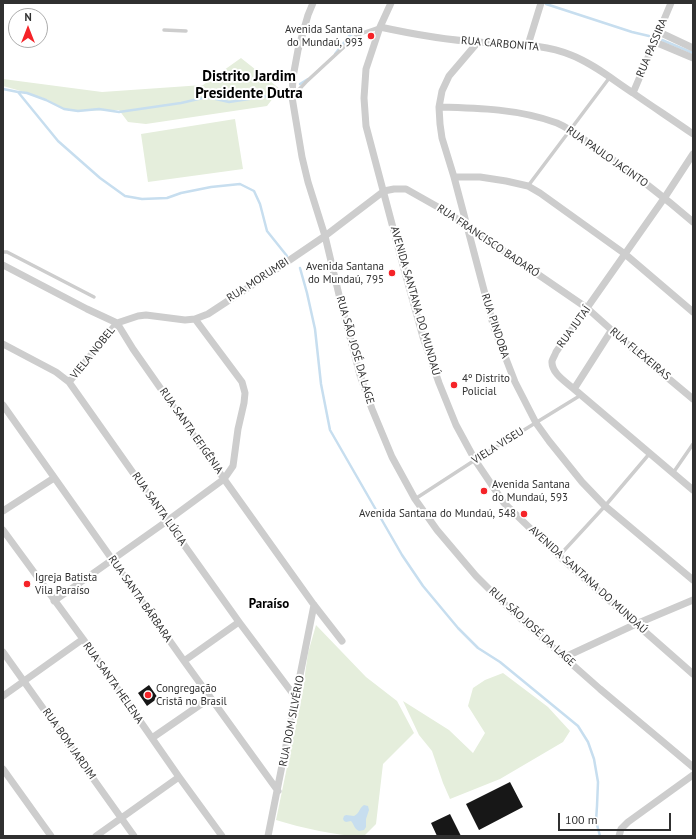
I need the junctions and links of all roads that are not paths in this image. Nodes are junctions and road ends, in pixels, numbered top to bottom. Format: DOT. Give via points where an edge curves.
graph roads {
  1 [pos="308,3"];
  2 [pos="313,3"];
  3 [pos="391,3"];
  4 [pos="541,3"];
  5 [pos="671,3"];
  6 [pos="308,15"];
  7 [pos="380,27"];
  8 [pos="164,30"];
  9 [pos="186,31"];
  10 [pos="659,32"];
  11 [pos="478,42"];
  12 [pos="655,42"];
  13 [pos="528,45"];
  14 [pos="693,48"];
  15 [pos="693,58"];
  16 [pos="610,77"];
  17 [pos="633,93"];
  18 [pos="292,97"];
  19 [pos="439,107"];
  20 [pos="571,131"];
  21 [pos="693,134"];
  22 [pos="693,154"];
  23 [pos="454,177"];
  24 [pos="528,186"];
  25 [pos="384,191"];
  26 [pos="665,197"];
  27 [pos="693,222"];
  28 [pos="466,225"];
  29 [pos="325,236"];
  30 [pos="3,252"];
  31 [pos="625,254"];
  32 [pos="3,265"];
  33 [pos="94,297"];
  34 [pos="587,308"];
  35 [pos="693,312"];
  36 [pos="195,319"];
  37 [pos="117,323"];
  38 [pos="611,331"];
  39 [pos="3,344"];
  40 [pos="69,382"];
  41 [pos="574,388"];
  42 [pos="582,394"];
  43 [pos="693,399"];
  44 [pos="3,405"];
  45 [pos="536,423"];
  46 [pos="693,444"];
  47 [pos="650,453"];
  48 [pos="475,460"];
  49 [pos="673,473"];
  50 [pos="54,478"];
  51 [pos="224,479"];
  52 [pos="693,490"];
  53 [pos="415,499"];
  54 [pos="605,506"];
  55 [pos="3,511"];
  56 [pos="167,521"];
  57 [pos="3,530"];
  58 [pos="559,556"];
  59 [pos="112,560"];
  60 [pos="693,580"];
  61 [pos="693,600"];
  62 [pos="54,601"];
  63 [pos="314,606"];
  64 [pos="240,622"];
  65 [pos="636,624"];
  66 [pos="83,639"];
  67 [pos="342,641"];
  68 [pos="3,652"];
  69 [pos="565,657"];
  70 [pos="184,661"];
  71 [pos="693,674"];
  72 [pos="25,681"];
  73 [pos="3,696"];
  74 [pos="210,698"];
  75 [pos="296,698"];
  76 [pos="152,738"];
  77 [pos="693,767"];
  78 [pos="3,769"];
  79 [pos="693,775"];
  80 [pos="179,777"];
  81 [pos="278,791"];
  82 [pos="121,818"];
  83 [pos="51,836"];
  84 [pos="96,836"];
  85 [pos="134,836"];
  86 [pos="222,836"];
  87 [pos="268,836"];
  88 [pos="619,836"];
  1 -- 6 [label="street"];
  2 -- 6 [label="street, RUA SÃO JOSÉ DA LAGE"];
  3 -- 7 [label="street, AVENIDA SANTANA DO MUNDAÚ"];
  4 -- 13 [label="street"];
  5 -- 10 [label="street, RUA PASSIRA"];
  6 -- 18 [label="street, RUA SÃO JOSÉ DA LAGE" via="298,50"];
  7 -- 11 [label="street, RUA CARBONITA"];
  7 -- 18 [label="lane" via="357,35"];
  7 -- 25 [label="street, AVENIDA SANTANA DO MUNDAÚ" via="366,68 364,98 366,126"];
  8 -- 9 [label="lane"];
  10 -- 12 [label="street, RUA PASSIRA"];
  10 -- 14 [label="street"];
  11 -- 13 [label="street, RUA CARBONITA"];
  11 -- 19 [label="street, RUA PINDOBA" via="449,76 442,91"];
  12 -- 15 [label="street"];
  12 -- 17 [label="street, RUA PASSIRA"];
  13 -- 16 [label="street, RUA CARBONITA" via="571,55"];
  16 -- 17 [label="street, RUA CARBONITA"];
  16 -- 20 [label="lane"];
  17 -- 21 [label="street, RUA CARBONITA"];
  18 -- 29 [label="street, RUA SÃO JOSÉ DA LAGE" via="302,157"];
  19 -- 20 [label="street, RUA PAULO JACINTO" via="508,111 536,116"];
  19 -- 23 [label="street, RUA PINDOBA" via="442,138"];
  20 -- 24 [label="lane"];
  20 -- 26 [label="street, RUA PAULO JACINTO"];
  22 -- 26 [label="street, RUA JUTAÍ"];
  23 -- 24 [label="street" via="480,177"];
  23 -- 28 [label="street, RUA PINDOBA"];
  24 -- 31 [label="street"];
  25 -- 28 [label="street, RUA FRANCISCO BADARÓ" via="406,189"];
  25 -- 29 [label="street, RUA MORUMBI"];
  25 -- 48 [label="street, AVENIDA SANTANA DO MUNDAÚ" via="423,336 456,425"];
  26 -- 27 [label="street, RUA PAULO JACINTO"];
  26 -- 31 [label="street, RUA JUTAÍ"];
  28 -- 34 [label="street, RUA FRANCISCO BADARÓ"];
  28 -- 45 [label="street, RUA PINDOBA" via="494,328 515,382"];
  29 -- 36 [label="street, RUA MORUMBI" via="208,314"];
  29 -- 53 [label="street, RUA SÃO JOSÉ DA LAGE" via="360,375 392,457"];
  30 -- 33 [label="lane"];
  31 -- 34 [label="street, RUA JUTAÍ"];
  31 -- 35 [label="street"];
  32 -- 37 [label="street"];
  34 -- 38 [label="street, RUA FLEXEIRAS"];
  34 -- 41 [label="street, RUA JUTAÍ" via="552,360 556,372"];
  36 -- 37 [label="street, RUA MORUMBI" via="146,315"];
  36 -- 51 [label="street" via="242,382 245,393 233,466"];
  37 -- 40 [label="street, VIELA NOBEL"];
  37 -- 51 [label="street, RUA SANTA EFIGÊNIA"];
  38 -- 41 [label="street"];
  38 -- 43 [label="street, RUA FLEXEIRAS"];
  39 -- 40 [label="street, RUA SANTA LÚCIA" via="56,372"];
  40 -- 56 [label="street, RUA SANTA LÚCIA"];
  41 -- 42 [label="street, RUA JUTAÍ"];
  42 -- 45 [label="lane, VIELA VISEU"];
  42 -- 47 [label="street, RUA JUTAÍ"];
  44 -- 50 [label="street, RUA SANTA BÁRBARA"];
  45 -- 48 [label="lane, VIELA VISEU"];
  45 -- 54 [label="street, RUA PINDOBA" via="582,482"];
  46 -- 49 [label="lane"];
  47 -- 49 [label="street, RUA JUTAÍ"];
  47 -- 54 [label="lane"];
  48 -- 53 [label="lane, VIELA VISEU"];
  48 -- 58 [label="street, AVENIDA SANTANA DO MUNDAÚ" via="504,502"];
  49 -- 52 [label="street, RUA JUTAÍ"];
  50 -- 55 [label="street"];
  50 -- 59 [label="street, RUA SANTA BÁRBARA"];
  51 -- 56 [label="street"];
  51 -- 63 [label="street, RUA SANTA EFIGÊNIA"];
  53 -- 69 [label="street, RUA SÃO JOSÉ DA LAGE" via="437,530 476,576"];
  54 -- 58 [label="lane"];
  54 -- 60 [label="street, RUA PINDOBA"];
  56 -- 59 [label="street"];
  56 -- 64 [label="street, RUA SANTA LÚCIA"];
  57 -- 62 [label="street, RUA SANTA HELENA"];
  58 -- 65 [label="street, AVENIDA SANTANA DO MUNDAÚ"];
  59 -- 62 [label="street"];
  59 -- 70 [label="street, RUA SANTA BÁRBARA"];
  61 -- 65 [label="street"];
  62 -- 66 [label="street, RUA SANTA HELENA"];
  63 -- 67 [label="street, RUA SANTA EFIGÊNIA"];
  63 -- 75 [label="street, RUA DOM SILVÉRIO"];
  64 -- 70 [label="street"];
  64 -- 75 [label="street, RUA SANTA LÚCIA"];
  65 -- 69 [label="street"];
  65 -- 71 [label="street, AVENIDA SANTANA DO MUNDAÚ"];
  66 -- 72 [label="street"];
  66 -- 76 [label="street, RUA SANTA HELENA"];
  68 -- 72 [label="street, RUA BOM JARDIM"];
  69 -- 77 [label="street, RUA SÃO JOSÉ DA LAGE"];
  70 -- 74 [label="street, RUA SANTA BÁRBARA"];
  72 -- 73 [label="street"];
  72 -- 82 [label="street, RUA BOM JARDIM"];
  74 -- 76 [label="street"];
  74 -- 81 [label="street, RUA SANTA BÁRBARA"];
  75 -- 81 [label="street, RUA DOM SILVÉRIO"];
  76 -- 80 [label="street, RUA SANTA HELENA"];
  78 -- 83 [label="street"];
  79 -- 88 [label="street" via="628,822 620,829"];
  80 -- 82 [label="street"];
  80 -- 86 [label="street, RUA SANTA HELENA"];
  81 -- 87 [label="street, RUA DOM SILVÉRIO"];
  82 -- 84 [label="street"];
  82 -- 85 [label="street, RUA BOM JARDIM"];
}
